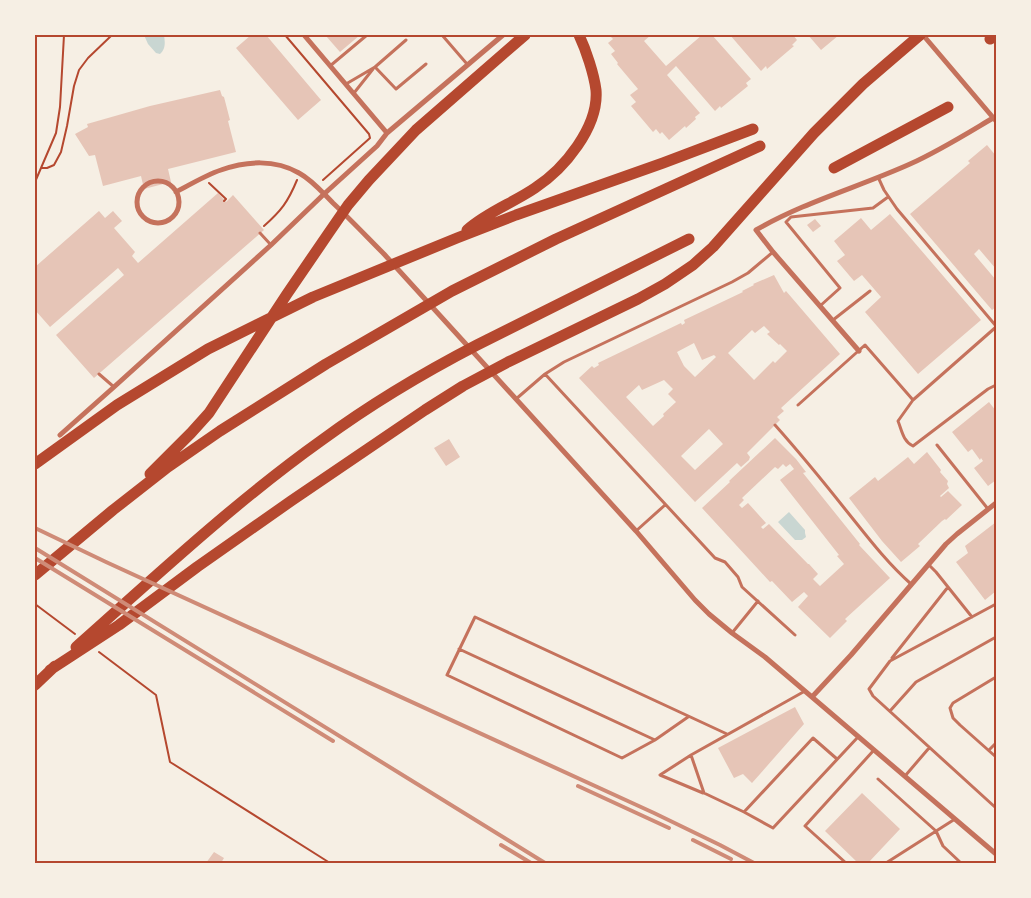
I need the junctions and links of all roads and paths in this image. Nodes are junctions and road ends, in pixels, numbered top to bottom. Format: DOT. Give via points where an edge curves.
graph roads {
  1 [pos="64,35"];
  2 [pos="112,35"];
  3 [pos="285,35"];
  4 [pos="314,35"];
  5 [pos="367,35"];
  6 [pos="442,35"];
  7 [pos="503,35"];
  8 [pos="525,35"];
  9 [pos="579,35"];
  10 [pos="922,35"];
  11 [pos="306,37"];
  12 [pos="406,40"];
  13 [pos="426,64"];
  14 [pos="467,64"];
  15 [pos="330,66"];
  16 [pos="375,66"];
  17 [pos="346,84"];
  18 [pos="354,94"];
  19 [pos="948,107"];
  20 [pos="995,119"];
  21 [pos="752,129"];
  22 [pos="387,132"];
  23 [pos="760,146"];
  24 [pos="42,168"];
  25 [pos="834,168"];
  26 [pos="299,173"];
  27 [pos="206,176"];
  28 [pos="878,177"];
  29 [pos="35,182"];
  30 [pos="316,186"];
  31 [pos="176,192"];
  32 [pos="324,194"];
  33 [pos="888,197"];
  34 [pos="224,200"];
  35 [pos="262,228"];
  36 [pos="260,233"];
  37 [pos="457,238"];
  38 [pos="689,239"];
  39 [pos="271,245"];
  40 [pos="773,252"];
  41 [pos="870,291"];
  42 [pos="820,306"];
  43 [pos="833,321"];
  44 [pos="996,325"];
  45 [pos="859,351"];
  46 [pos="99,374"];
  47 [pos="545,374"];
  48 [pos="996,385"];
  49 [pos="114,387"];
  50 [pos="516,399"];
  51 [pos="913,400"];
  52 [pos="798,404"];
  53 [pos="775,425"];
  54 [pos="60,435"];
  55 [pos="938,445"];
  56 [pos="35,464"];
  57 [pos="996,503"];
  58 [pos="665,504"];
  59 [pos="988,508"];
  60 [pos="113,510"];
  61 [pos="636,531"];
  62 [pos="929,564"];
  63 [pos="35,574"];
  64 [pos="911,584"];
  65 [pos="948,587"];
  66 [pos="758,601"];
  67 [pos="35,604"];
  68 [pos="996,604"];
  69 [pos="972,617"];
  70 [pos="732,633"];
  71 [pos="795,635"];
  72 [pos="996,636"];
  73 [pos="80,638"];
  74 [pos="96,649"];
  75 [pos="460,649"];
  76 [pos="890,661"];
  77 [pos="50,670"];
  78 [pos="996,677"];
  79 [pos="35,685"];
  80 [pos="805,691"];
  81 [pos="812,697"];
  82 [pos="890,711"];
  83 [pos="688,717"];
  84 [pos="727,734"];
  85 [pos="858,736"];
  86 [pos="655,740"];
  87 [pos="996,743"];
  88 [pos="929,748"];
  89 [pos="874,750"];
  90 [pos="988,750"];
  91 [pos="692,754"];
  92 [pos="996,757"];
  93 [pos="837,759"];
  94 [pos="906,776"];
  95 [pos="878,779"];
  96 [pos="704,793"];
  97 [pos="996,808"];
  98 [pos="744,812"];
  99 [pos="955,819"];
  100 [pos="936,831"];
  101 [pos="996,854"];
  102 [pos="330,863"];
  103 [pos="846,863"];
  104 [pos="886,863"];
  105 [pos="961,863"];
  1 -- 24 [label="path" via="56,133"];
  2 -- 24 [label="path" via="80,70 61,152 54,165"];
  3 -- 30 [label="path" via="370,134 370,138"];
  4 -- 11 [label="lane"];
  5 -- 15 [label="lane"];
  6 -- 14 [label="lane"];
  7 -- 14 [label="street"];
  8 -- 60 [label="highway" via="416,130 369,180 348,205 208,413 192,433"];
  9 -- 37 [label="highway" via="596,90 595,107 588,128 553,175 490,213"];
  10 -- 20 [label="street"];
  10 -- 77 [label="highway" via="863,84 814,133 713,247 693,265 638,299 508,362 425,410"];
  11 -- 15 [label="street"];
  12 -- 16 [label="lane"];
  13 -- 16 [label="lane" via="396,90"];
  14 -- 22 [label="street"];
  15 -- 17 [label="street"];
  16 -- 17 [label="lane"];
  16 -- 18 [label="lane"];
  17 -- 18 [label="street"];
  18 -- 22 [label="street"];
  19 -- 25 [label="highway"];
  20 -- 28 [label="street" via="920,160"];
  21 -- 37 [label="highway"];
  22 -- 32 [label="street" via="377,146"];
  23 -- 60 [label="highway" via="556,239 452,291 326,364 220,431"];
  24 -- 29 [label="path"];
  26 -- 27 [label="street" via="274,164 257,163 239,165"];
  26 -- 30 [label="street"];
  26 -- 35 [label="path" via="284,207"];
  27 -- 31 [label="street"];
  27 -- 34 [label="path"];
  28 -- 33 [label="lane"];
  28 -- 40 [label="street" via="820,199 756,230"];
  30 -- 32 [label="street"];
  31 -- 31 [label="street" via="165,182 148,182 137,195 139,212 152,222 169,220 178,206"];
  32 -- 39 [label="street"];
  32 -- 50 [label="street" via="384,254"];
  33 -- 42 [label="lane" via="874,208 791,218 786,222 840,288"];
  33 -- 44 [label="lane"];
  36 -- 39 [label="lane"];
  37 -- 56 [label="highway" via="313,298 208,349 117,406"];
  38 -- 77 [label="highway" via="487,340 382,399 261,486"];
  39 -- 49 [label="street"];
  40 -- 42 [label="street"];
  40 -- 47 [label="lane" via="732,282"];
  41 -- 43 [label="lane"];
  42 -- 43 [label="street"];
  43 -- 45 [label="street"];
  44 -- 51 [label="lane"];
  45 -- 51 [label="lane" via="865,345"];
  45 -- 52 [label="lane"];
  46 -- 49 [label="lane"];
  47 -- 50 [label="lane"];
  47 -- 58 [label="lane"];
  48 -- 51 [label="lane" via="913,446 904,439 898,421"];
  49 -- 54 [label="street"];
  50 -- 61 [label="street"];
  53 -- 64 [label="lane" via="881,554"];
  55 -- 59 [label="lane"];
  57 -- 59 [label="street"];
  58 -- 61 [label="lane"];
  58 -- 66 [label="lane" via="715,558 725,562 738,576 742,587"];
  59 -- 62 [label="street"];
  60 -- 63 [label="highway"];
  61 -- 70 [label="street" via="695,600"];
  62 -- 64 [label="street"];
  62 -- 65 [label="lane"];
  64 -- 81 [label="street"];
  65 -- 69 [label="lane"];
  65 -- 76 [label="lane"];
  66 -- 70 [label="lane"];
  66 -- 71 [label="lane"];
  67 -- 73 [label="path"];
  68 -- 69 [label="lane"];
  69 -- 76 [label="lane"];
  70 -- 80 [label="street"];
  72 -- 82 [label="lane" via="916,682"];
  74 -- 102 [label="path" via="156,694 170,762"];
  75 -- 83 [label="lane" via="474,617"];
  75 -- 86 [label="lane"];
  75 -- 86 [label="lane" via="447,676 622,758"];
  76 -- 82 [label="lane" via="869,689"];
  77 -- 79 [label="highway"];
  78 -- 90 [label="lane" via="950,708 953,718"];
  80 -- 81 [label="street"];
  80 -- 84 [label="lane"];
  81 -- 85 [label="street"];
  82 -- 88 [label="lane"];
  83 -- 84 [label="lane"];
  83 -- 86 [label="lane"];
  84 -- 91 [label="lane"];
  85 -- 89 [label="street"];
  85 -- 93 [label="lane"];
  87 -- 90 [label="lane"];
  88 -- 94 [label="lane"];
  88 -- 97 [label="lane"];
  89 -- 94 [label="street"];
  89 -- 103 [label="lane" via="805,826"];
  90 -- 92 [label="lane"];
  91 -- 96 [label="lane"];
  91 -- 96 [label="lane" via="660,775"];
  93 -- 98 [label="lane" via="773,828"];
  93 -- 98 [label="lane" via="813,738"];
  94 -- 99 [label="street"];
  95 -- 100 [label="lane"];
  96 -- 98 [label="lane"];
  99 -- 100 [label="lane"];
  99 -- 101 [label="street"];
  100 -- 104 [label="lane"];
  100 -- 105 [label="lane" via="943,846"];
}
